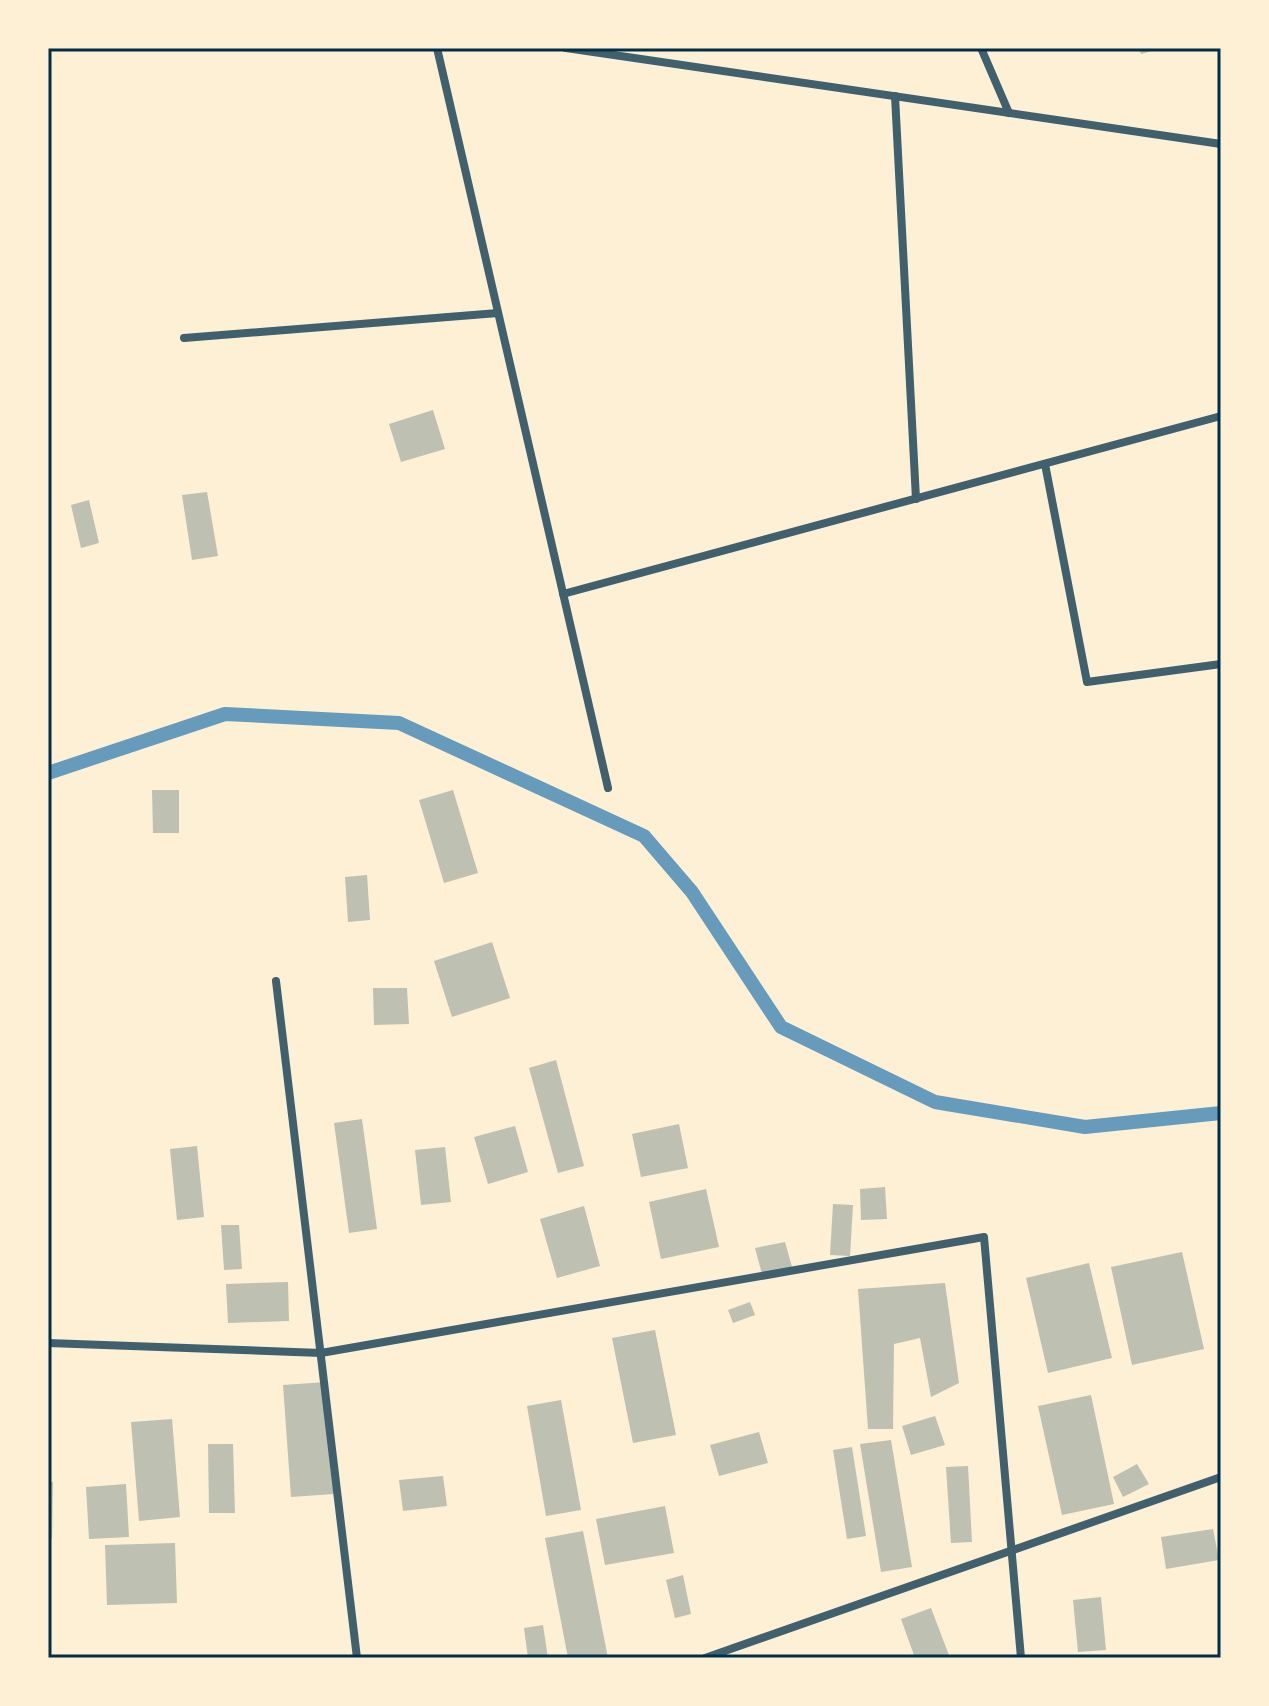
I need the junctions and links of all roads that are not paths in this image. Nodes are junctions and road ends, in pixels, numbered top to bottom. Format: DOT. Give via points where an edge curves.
graph roads {
  1 [pos="437,48"];
  2 [pos="566,48"];
  3 [pos="981,48"];
  4 [pos="586,50"];
  5 [pos="895,96"];
  6 [pos="1009,113"];
  7 [pos="1221,144"];
  8 [pos="498,313"];
  9 [pos="184,338"];
  10 [pos="1221,416"];
  11 [pos="1045,464"];
  12 [pos="916,499"];
  13 [pos="563,594"];
  14 [pos="1221,664"];
  15 [pos="608,788"];
  16 [pos="276,981"];
  17 [pos="48,1343"];
  18 [pos="321,1353"];
  19 [pos="1221,1477"];
  20 [pos="1011,1551"];
  21 [pos="357,1658"];
  22 [pos="705,1658"];
  23 [pos="1021,1658"];
  1 -- 8 [label="street"];
  2 -- 4 [label="street"];
  3 -- 6 [label="street"];
  4 -- 5 [label="street"];
  5 -- 6 [label="street"];
  5 -- 12 [label="street"];
  6 -- 7 [label="street"];
  8 -- 9 [label="street"];
  8 -- 13 [label="street"];
  10 -- 11 [label="street"];
  11 -- 12 [label="street"];
  11 -- 14 [label="street" via="1087,682"];
  12 -- 13 [label="street"];
  13 -- 15 [label="street"];
  16 -- 18 [label="street"];
  17 -- 18 [label="street"];
  18 -- 20 [label="street" via="984,1237"];
  18 -- 21 [label="street"];
  19 -- 20 [label="street"];
  20 -- 22 [label="street"];
  20 -- 23 [label="street"];
}
